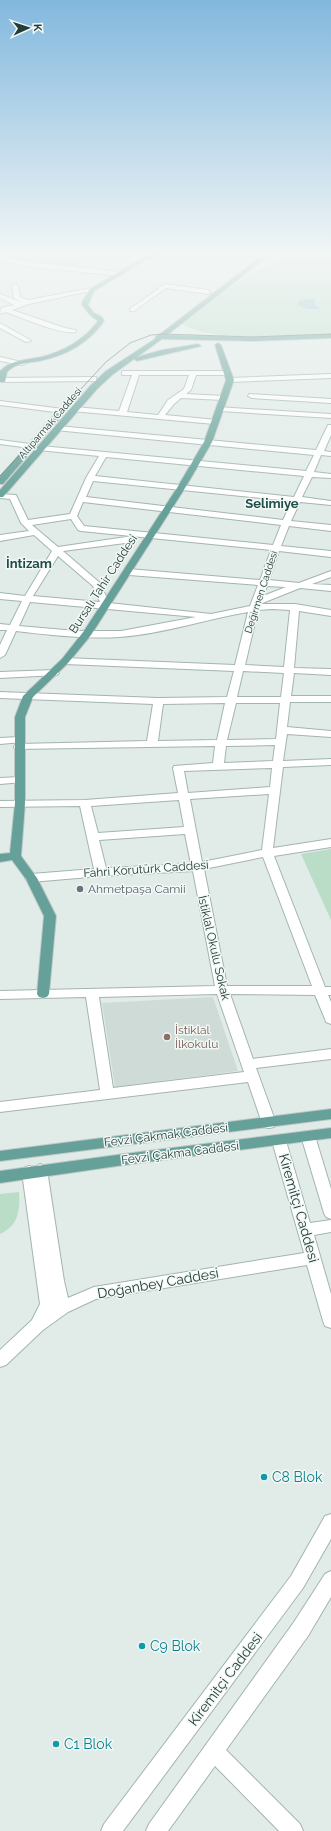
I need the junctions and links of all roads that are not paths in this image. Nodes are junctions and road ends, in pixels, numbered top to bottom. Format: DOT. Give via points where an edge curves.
graph roads {
  1 [pos="20,336"];
  2 [pos="87,336"];
  3 [pos="207,336"];
  4 [pos="323,336"];
  5 [pos="157,337"];
  6 [pos="208,338"];
  7 [pos="28,341"];
  8 [pos="331,341"];
  9 [pos="222,342"];
  10 [pos="186,345"];
  11 [pos="198,346"];
  12 [pos="0,359"];
  13 [pos="128,361"];
  14 [pos="22,363"];
  15 [pos="126,373"];
  16 [pos="136,373"];
  17 [pos="193,373"];
  18 [pos="331,376"];
  19 [pos="228,377"];
  20 [pos="93,379"];
  21 [pos="260,379"];
  22 [pos="1,380"];
  23 [pos="181,396"];
  24 [pos="252,396"];
  25 [pos="224,398"];
  26 [pos="331,401"];
  27 [pos="0,403"];
  28 [pos="220,409"];
  29 [pos="75,410"];
  30 [pos="246,410"];
  31 [pos="63,411"];
  32 [pos="122,414"];
  33 [pos="331,416"];
  34 [pos="160,417"];
  35 [pos="102,422"];
  36 [pos="214,422"];
  37 [pos="58,428"];
  38 [pos="330,432"];
  39 [pos="0,442"];
  40 [pos="208,442"];
  41 [pos="30,446"];
  42 [pos="41,448"];
  43 [pos="318,453"];
  44 [pos="331,454"];
  45 [pos="103,455"];
  46 [pos="196,463"];
  47 [pos="308,473"];
  48 [pos="331,476"];
  49 [pos="90,478"];
  50 [pos="0,482"];
  51 [pos="181,488"];
  52 [pos="0,496"];
  53 [pos="80,499"];
  54 [pos="296,500"];
  55 [pos="331,503"];
  56 [pos="168,509"];
  57 [pos="74,516"];
  58 [pos="286,522"];
  59 [pos="26,523"];
  60 [pos="331,528"];
  61 [pos="36,532"];
  62 [pos="150,536"];
  63 [pos="0,538"];
  64 [pos="275,549"];
  65 [pos="58,550"];
  66 [pos="331,554"];
  67 [pos="129,572"];
  68 [pos="331,574"];
  69 [pos="263,582"];
  70 [pos="300,586"];
  71 [pos="331,588"];
  72 [pos="0,596"];
  73 [pos="27,599"];
  74 [pos="255,604"];
  75 [pos="106,606"];
  76 [pos="295,607"];
  77 [pos="331,613"];
  78 [pos="218,616"];
  79 [pos="0,627"];
  80 [pos="13,628"];
  81 [pos="88,633"];
  82 [pos="0,655"];
  83 [pos="65,661"];
  84 [pos="238,668"];
  85 [pos="290,670"];
  86 [pos="331,672"];
  87 [pos="54,673"];
  88 [pos="0,675"];
  89 [pos="0,695"];
  90 [pos="28,696"];
  91 [pos="286,699"];
  92 [pos="331,699"];
  93 [pos="158,701"];
  94 [pos="230,701"];
  95 [pos="282,730"];
  96 [pos="331,734"];
  97 [pos="0,741"];
  98 [pos="280,742"];
  99 [pos="19,743"];
  100 [pos="221,744"];
  101 [pos="152,745"];
  102 [pos="331,762"];
  103 [pos="277,764"];
  104 [pos="218,766"];
  105 [pos="20,780"];
  106 [pos="0,781"];
  107 [pos="274,790"];
  108 [pos="182,796"];
  109 [pos="20,803"];
  110 [pos="85,803"];
  111 [pos="0,804"];
  112 [pos="189,830"];
  113 [pos="93,837"];
  114 [pos="331,843"];
  115 [pos="267,853"];
  116 [pos="15,856"];
  117 [pos="0,858"];
  118 [pos="196,868"];
  119 [pos="101,872"];
  120 [pos="31,878"];
  121 [pos="222,990"];
  122 [pos="325,991"];
  123 [pos="43,994"];
  124 [pos="92,994"];
  125 [pos="0,995"];
  126 [pos="331,1019"];
  127 [pos="331,1054"];
  128 [pos="251,1070"];
  129 [pos="107,1094"];
  130 [pos="0,1107"];
  131 [pos="331,1114"];
  132 [pos="269,1123"];
  133 [pos="331,1133"];
  134 [pos="308,1136"];
  135 [pos="279,1141"];
  136 [pos="0,1156"];
  137 [pos="34,1171"];
  138 [pos="0,1176"];
  139 [pos="331,1213"];
  140 [pos="331,1226"];
  141 [pos="306,1230"];
  142 [pos="314,1258"];
  143 [pos="63,1307"];
  144 [pos="331,1321"];
  145 [pos="37,1325"];
  146 [pos="0,1360"];
  147 [pos="331,1522"];
  148 [pos="331,1580"];
  149 [pos="214,1751"];
  150 [pos="111,1831"];
  151 [pos="156,1831"];
  152 [pos="293,1831"];
  1 -- 7 [label="street"];
  2 -- 14 [label="main road" via="76,345 47,358"];
  3 -- 9 [label="main road"];
  4 -- 9 [label="main road"];
  5 -- 6 [label="main road"];
  5 -- 10 [label="main road" via="164,343"];
  5 -- 13 [label="main road, Altıparmak Caddesi"];
  5 -- 20 [label="main road, Altıparmak Caddesi" via="142,343"];
  6 -- 9 [label="main road"];
  6 -- 10 [label="main road" via="180,340 180,343"];
  8 -- 9 [label="main road"];
  9 -- 11 [label="main road"];
  9 -- 19 [label="main road"];
  10 -- 11 [label="main road"];
  11 -- 13 [label="main road"];
  12 -- 14 [label="street"];
  13 -- 29 [label="main road, Altıparmak Caddesi" via="104,378"];
  14 -- 22 [label="main road" via="9,366 1,375"];
  15 -- 16 [label="street"];
  16 -- 17 [label="street"];
  16 -- 32 [label="street"];
  17 -- 19 [label="street"];
  17 -- 23 [label="street" via="187,390"];
  18 -- 21 [label="street"];
  19 -- 21 [label="street"];
  19 -- 25 [label="main road, Bursalı Tahir Caddesi"];
  20 -- 22 [label="street"];
  20 -- 31 [label="main road, Altıparmak Caddesi"];
  21 -- 24 [label="street"];
  23 -- 25 [label="street"];
  23 -- 34 [label="street" via="171,402"];
  24 -- 26 [label="street"];
  24 -- 30 [label="street"];
  25 -- 28 [label="main road, Bursalı Tahir Caddesi"];
  27 -- 31 [label="street"];
  28 -- 30 [label="street"];
  28 -- 36 [label="main road, Bursalı Tahir Caddesi"];
  29 -- 35 [label="street"];
  29 -- 37 [label="main road, Altıparmak Caddesi"];
  30 -- 33 [label="street"];
  31 -- 41 [label="main road, Altıparmak Caddesi"];
  32 -- 34 [label="street"];
  32 -- 35 [label="street"];
  34 -- 36 [label="street"];
  35 -- 37 [label="street"];
  35 -- 40 [label="street"];
  36 -- 40 [label="main road, Bursalı Tahir Caddesi"];
  37 -- 42 [label="main road, Altıparmak Caddesi"];
  38 -- 43 [label="street, Değirmen Caddesi"];
  39 -- 41 [label="street"];
  40 -- 43 [label="street"];
  40 -- 46 [label="main road, Bursalı Tahir Caddesi"];
  41 -- 50 [label="main road, Altıparmak Caddesi"];
  42 -- 45 [label="street"];
  42 -- 52 [label="main road, Altıparmak Caddesi"];
  43 -- 44 [label="street"];
  43 -- 47 [label="street, Değirmen Caddesi"];
  45 -- 46 [label="street"];
  45 -- 49 [label="street"];
  46 -- 47 [label="street"];
  46 -- 51 [label="main road, Bursalı Tahir Caddesi"];
  47 -- 48 [label="street"];
  47 -- 54 [label="street, Değirmen Caddesi"];
  49 -- 51 [label="street"];
  49 -- 53 [label="street"];
  51 -- 54 [label="street"];
  51 -- 56 [label="main road, Bursalı Tahir Caddesi"];
  52 -- 59 [label="street" via="13,497"];
  53 -- 56 [label="street"];
  53 -- 57 [label="street"];
  54 -- 55 [label="street"];
  54 -- 58 [label="street, Değirmen Caddesi"];
  56 -- 58 [label="street"];
  56 -- 62 [label="main road, Bursalı Tahir Caddesi"];
  57 -- 59 [label="street"];
  57 -- 62 [label="street" via="81,528"];
  58 -- 60 [label="street"];
  58 -- 64 [label="street, Değirmen Caddesi"];
  59 -- 61 [label="street"];
  61 -- 63 [label="street"];
  61 -- 65 [label="street"];
  62 -- 64 [label="street"];
  62 -- 65 [label="street"];
  62 -- 67 [label="main road, Bursalı Tahir Caddesi"];
  64 -- 66 [label="street"];
  64 -- 69 [label="street, Değirmen Caddesi"];
  65 -- 73 [label="street"];
  65 -- 75 [label="street" via="97,585"];
  67 -- 69 [label="street"];
  67 -- 75 [label="main road, Bursalı Tahir Caddesi"];
  68 -- 70 [label="street"];
  69 -- 70 [label="street"];
  69 -- 74 [label="street, Değirmen Caddesi"];
  70 -- 71 [label="street"];
  70 -- 74 [label="street"];
  72 -- 73 [label="street"];
  73 -- 75 [label="street"];
  73 -- 80 [label="street"];
  74 -- 76 [label="street"];
  74 -- 78 [label="street"];
  74 -- 84 [label="street, Değirmen Caddesi"];
  75 -- 78 [label="street"];
  75 -- 81 [label="main road, Bursalı Tahir Caddesi"];
  76 -- 77 [label="street"];
  76 -- 85 [label="street"];
  78 -- 81 [label="street" via="175,626 120,634"];
  79 -- 80 [label="street"];
  80 -- 81 [label="street"];
  80 -- 82 [label="street"];
  81 -- 83 [label="main road, Bursalı Tahir Caddesi"];
  83 -- 84 [label="street"];
  83 -- 87 [label="main road, Bursalı Tahir Caddesi"];
  84 -- 85 [label="street"];
  84 -- 94 [label="street, Değirmen Caddesi"];
  85 -- 86 [label="street"];
  85 -- 91 [label="street"];
  87 -- 88 [label="street"];
  87 -- 90 [label="main road, Bursalı Tahir Caddesi"];
  89 -- 90 [label="street"];
  90 -- 93 [label="street"];
  90 -- 99 [label="main road, Bursalı Tahir Caddesi" via="20,717"];
  91 -- 92 [label="street"];
  91 -- 94 [label="street"];
  91 -- 95 [label="street"];
  93 -- 94 [label="street"];
  93 -- 101 [label="street"];
  94 -- 100 [label="street, Değirmen Caddesi"];
  95 -- 96 [label="street"];
  95 -- 98 [label="street"];
  97 -- 99 [label="street"];
  98 -- 100 [label="street"];
  98 -- 103 [label="street"];
  99 -- 101 [label="street"];
  99 -- 105 [label="main road, Bursalı Tahir Caddesi"];
  100 -- 101 [label="street"];
  100 -- 104 [label="street, Değirmen Caddesi"];
  102 -- 103 [label="street"];
  103 -- 104 [label="street"];
  103 -- 107 [label="street"];
  104 -- 108 [label="street, İstiklal Okulu Sokak" via="178,768"];
  105 -- 106 [label="street"];
  105 -- 109 [label="main road, Bursalı Tahir Caddesi"];
  107 -- 108 [label="street"];
  107 -- 115 [label="street"];
  108 -- 110 [label="street"];
  108 -- 112 [label="street, İstiklal Okulu Sokak"];
  109 -- 110 [label="street"];
  109 -- 111 [label="street"];
  109 -- 116 [label="main road, Bursalı Tahir Caddesi"];
  110 -- 113 [label="street"];
  112 -- 113 [label="street"];
  112 -- 118 [label="street, İstiklal Okulu Sokak"];
  113 -- 119 [label="street"];
  114 -- 115 [label="street, Fahri Korutürk Caddesi"];
  115 -- 118 [label="street, Fahri Korutürk Caddesi"];
  115 -- 122 [label="street"];
  116 -- 117 [label="main road"];
  116 -- 120 [label="main road"];
  118 -- 119 [label="street, Fahri Korutürk Caddesi"];
  118 -- 121 [label="street, İstiklal Okulu Sokak"];
  119 -- 120 [label="street, Fahri Korutürk Caddesi"];
  120 -- 123 [label="main road" via="50,916"];
  121 -- 122 [label="street"];
  121 -- 124 [label="street"];
  121 -- 128 [label="street, İstiklal Okulu Sokak"];
  122 -- 126 [label="street"];
  123 -- 124 [label="street"];
  123 -- 125 [label="street"];
  124 -- 129 [label="street"];
  127 -- 128 [label="street"];
  128 -- 129 [label="street"];
  128 -- 132 [label="street, İstiklal Okulu Sokak"];
  129 -- 130 [label="street"];
  131 -- 132 [label="main road, Fevzi Çakmak Caddesi"];
  132 -- 136 [label="main road, Fevzi Çakmak Caddesi"];
  133 -- 134 [label="main road, Fevzi Çakma Caddesi"];
  134 -- 135 [label="main road, Fevzi Çakma Caddesi"];
  134 -- 139 [label="street"];
  135 -- 137 [label="main road, Fevzi Çakma Caddesi"];
  135 -- 141 [label="street, Kiremitçi Caddesi"];
  137 -- 138 [label="main road"];
  137 -- 143 [label="street"];
  137 -- 145 [label="street" via="48,1304"];
  140 -- 141 [label="street"];
  141 -- 142 [label="street, Kiremitçi Caddesi"];
  142 -- 143 [label="street, Doğanbey Caddesi" via="109,1290 94,1293"];
  142 -- 144 [label="street, Kiremitçi Caddesi"];
  143 -- 145 [label="street, Doğanbey Caddesi"];
  145 -- 146 [label="street, Doğanbey Caddesi"];
  147 -- 150 [label="street, Kiremitçi Caddesi" via="297,1582"];
  148 -- 149 [label="street" via="301,1630"];
  149 -- 151 [label="street"];
  149 -- 152 [label="street"];
}
